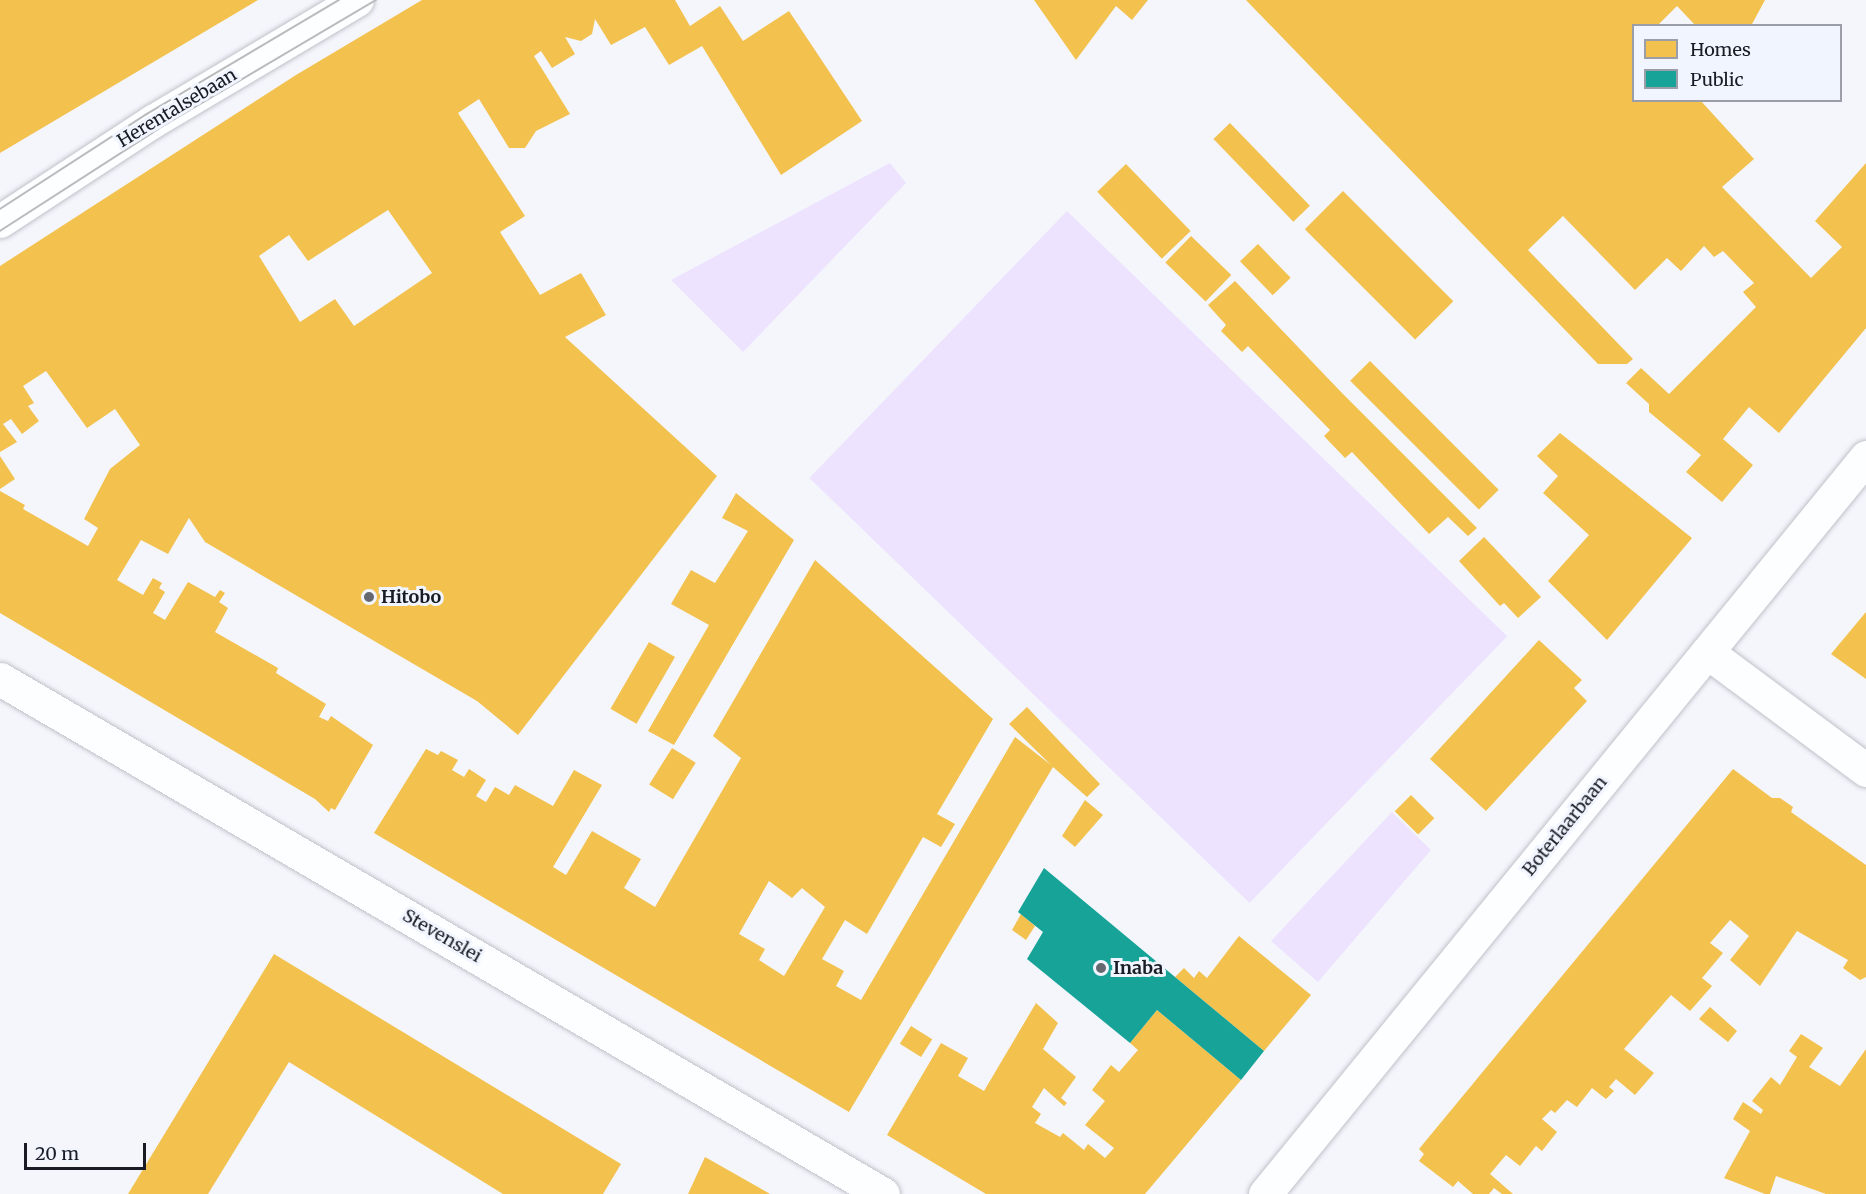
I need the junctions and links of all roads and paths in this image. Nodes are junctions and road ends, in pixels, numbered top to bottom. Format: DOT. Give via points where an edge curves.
graph roads {
  1 [pos="357,0"];
  2 [pos="0,221"];
  3 [pos="1866,457"];
  4 [pos="1707,652"];
  5 [pos="0,679"];
  6 [pos="1866,770"];
  7 [pos="883,1194"];
  8 [pos="1265,1194"];
  1 -- 2 [label="street, Herentalsebaan" via="153,122"];
  3 -- 4 [label="street, Boterlaarbaan"];
  4 -- 6 [label="street"];
  4 -- 8 [label="street, Boterlaarbaan"];
  5 -- 7 [label="street, Stevenslei"];
}
